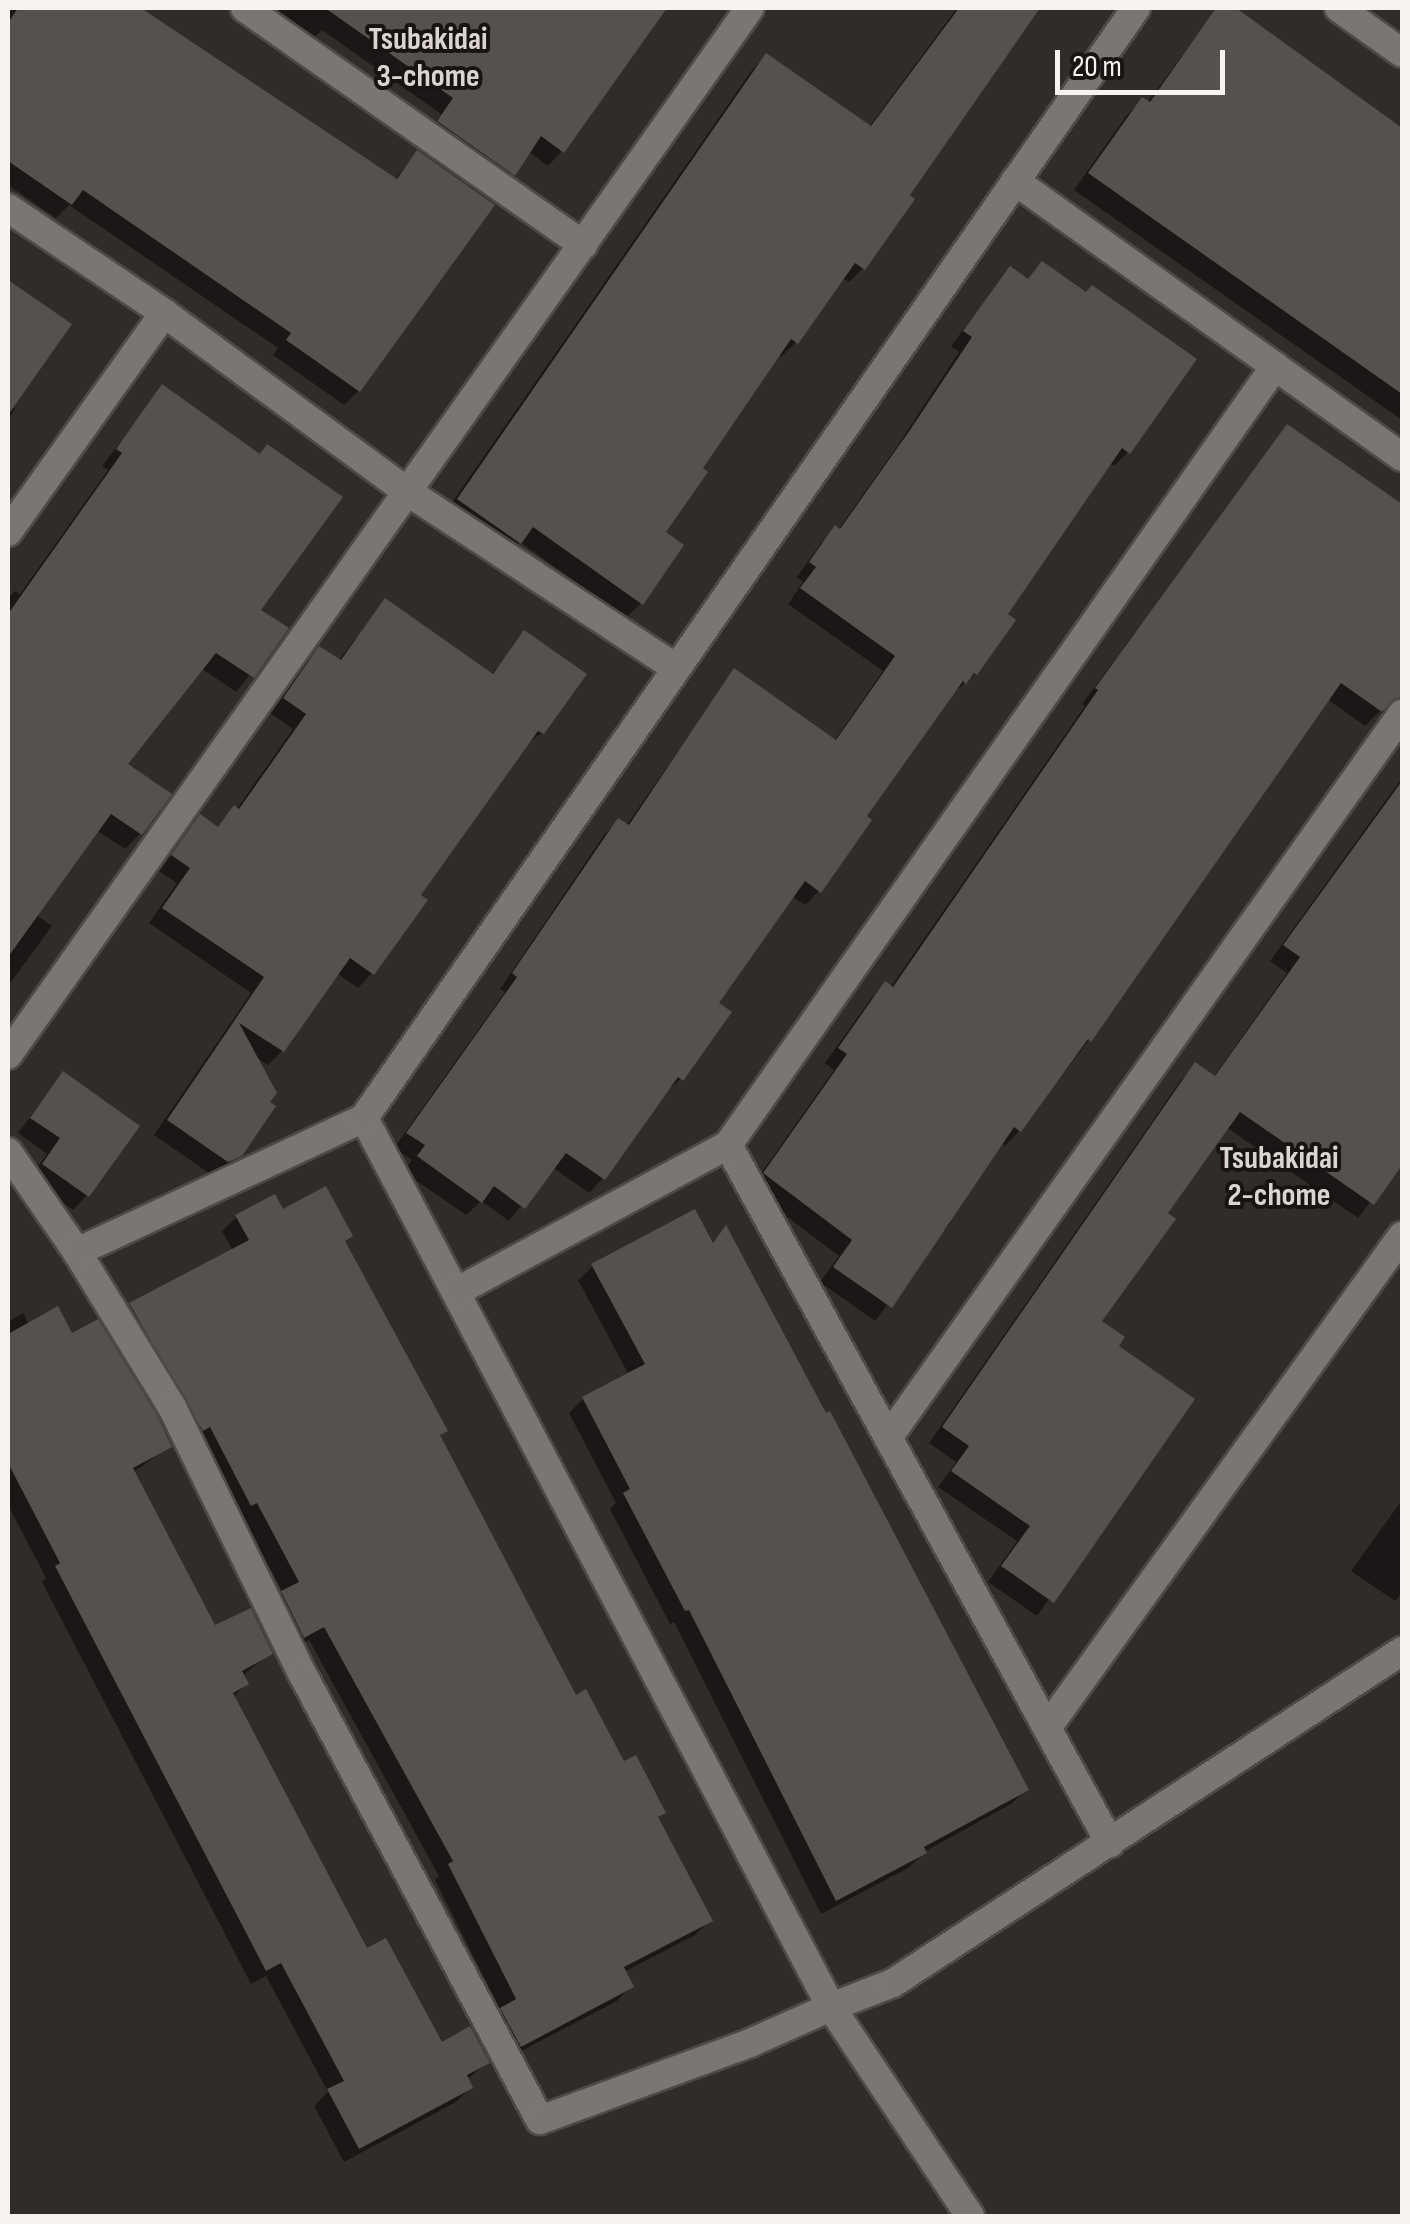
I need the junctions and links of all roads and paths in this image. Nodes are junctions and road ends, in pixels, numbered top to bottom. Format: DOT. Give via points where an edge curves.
graph roads {
  1 [pos="244,8"];
  2 [pos="750,8"];
  3 [pos="1136,8"];
  4 [pos="1339,8"];
  5 [pos="1402,53"];
  6 [pos="1015,181"];
  7 [pos="8,208"];
  8 [pos="583,245"];
  9 [pos="164,313"];
  10 [pos="1274,366"];
  11 [pos="1402,457"];
  12 [pos="408,492"];
  13 [pos="8,532"];
  14 [pos="676,668"];
  15 [pos="1402,714"];
  16 [pos="8,1055"];
  17 [pos="364,1118"];
  18 [pos="728,1144"];
  19 [pos="8,1152"];
  20 [pos="1402,1236"];
  21 [pos="76,1252"];
  22 [pos="456,1292"];
  23 [pos="888,1438"];
  24 [pos="1402,1651"];
  25 [pos="1047,1728"];
  26 [pos="1110,1843"];
  27 [pos="831,2007"];
  28 [pos="970,2216"];
  1 -- 8 [label="street"];
  2 -- 8 [label="street"];
  3 -- 6 [label="street"];
  4 -- 5 [label="street"];
  6 -- 10 [label="street"];
  6 -- 14 [label="street"];
  7 -- 9 [label="street"];
  8 -- 12 [label="street"];
  9 -- 12 [label="street"];
  9 -- 13 [label="street"];
  10 -- 11 [label="street"];
  10 -- 18 [label="street"];
  12 -- 14 [label="street"];
  12 -- 16 [label="street"];
  14 -- 17 [label="street"];
  15 -- 23 [label="street"];
  17 -- 21 [label="street"];
  17 -- 22 [label="street"];
  18 -- 22 [label="street"];
  18 -- 23 [label="street"];
  19 -- 21 [label="street"];
  20 -- 25 [label="street"];
  21 -- 27 [label="street" via="172,1407 303,1675 540,2120 750,2044"];
  22 -- 27 [label="street"];
  23 -- 25 [label="street"];
  24 -- 26 [label="street"];
  25 -- 26 [label="street"];
  26 -- 27 [label="street" via="893,1983"];
  27 -- 28 [label="street"];
}
